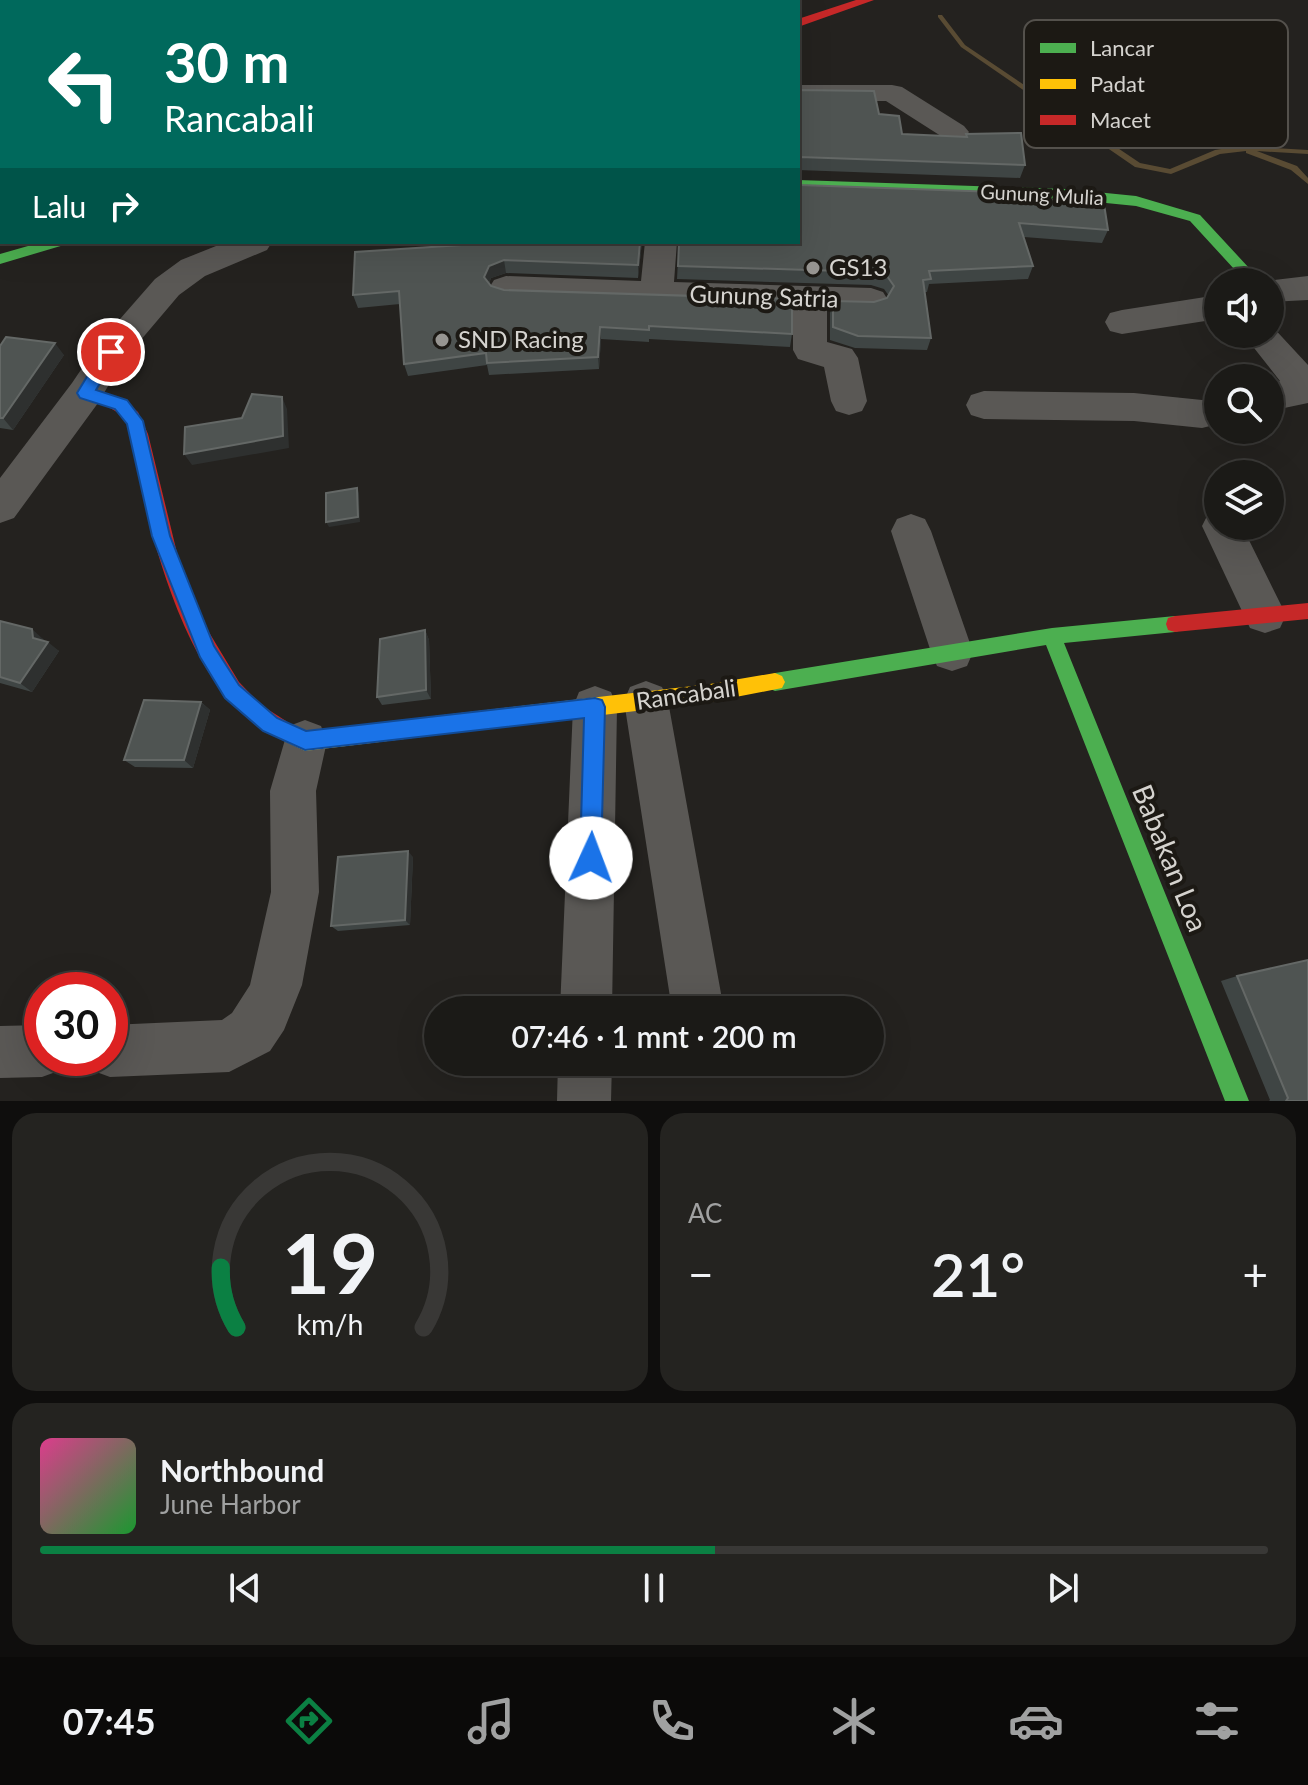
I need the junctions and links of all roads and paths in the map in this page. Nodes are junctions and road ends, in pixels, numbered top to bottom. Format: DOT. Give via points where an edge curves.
graph roads {
  1 [pos="868,0"];
  2 [pos="800,22"];
  3 [pos="800,93"];
  4 [pos="954,132"];
  5 [pos="800,184"];
  6 [pos="52,244"];
  7 [pos="251,244"];
  8 [pos="661,244"];
  9 [pos="0,259"];
  10 [pos="1242,268"];
  11 [pos="506,288"];
  12 [pos="1308,288"];
  13 [pos="1284,289"];
  14 [pos="657,293"];
  15 [pos="810,298"];
  16 [pos="871,300"];
  17 [pos="1204,309"];
  18 [pos="1122,322"];
  19 [pos="1272,348"];
  20 [pos="1307,388"];
  21 [pos="85,393"];
  22 [pos="1284,394"];
  23 [pos="849,401"];
  24 [pos="984,405"];
  25 [pos="1204,414"];
  26 [pos="0,507"];
  27 [pos="911,531"];
  28 [pos="1228,540"];
  29 [pos="1308,611"];
  30 [pos="1265,615"];
  31 [pos="1052,636"];
  32 [pos="952,652"];
  33 [pos="646,701"];
  34 [pos="595,707"];
  35 [pos="305,741"];
  36 [pos="586,996"];
  37 [pos="696,996"];
  38 [pos="128,1050"];
  39 [pos="24,1051"];
  40 [pos="0,1052"];
  41 [pos="585,1076"];
  42 [pos="584,1101"];
  43 [pos="1237,1101"];
  1 -- 2 [label="main road"];
  3 -- 4 [label="street" via="892,93"];
  5 -- 10 [label="main road, Gunung Mulia" via="1136,201 1195,218"];
  6 -- 9 [label="main road"];
  7 -- 21 [label="street" via="193,268 167,287 111,352"];
  8 -- 14 [label="street, Gunung Satria"];
  11 -- 14 [label="street, Gunung Satria"];
  12 -- 13 [label="street"];
  14 -- 15 [label="street, Gunung Satria"];
  15 -- 16 [label="street, Gunung Satria"];
  15 -- 23 [label="street" via="810,350 840,358"];
  17 -- 18 [label="street"];
  19 -- 20 [label="street"];
  20 -- 22 [label="street"];
  21 -- 26 [label="street"];
  21 -- 35 [label="main road" via="121,404 135,421 161,536 206,650 232,691 270,724"];
  24 -- 25 [label="street"];
  27 -- 32 [label="street"];
  28 -- 30 [label="street"];
  29 -- 30 [label="main road, Rancabali"];
  30 -- 31 [label="main road, Rancabali"];
  31 -- 32 [label="main road, Rancabali"];
  31 -- 43 [label="main road, Babakan Loa"];
  32 -- 33 [label="main road, Rancabali"];
  33 -- 34 [label="main road, Rancabali"];
  33 -- 37 [label="street"];
  34 -- 35 [label="main road, Rancabali"];
  34 -- 36 [label="street"];
  35 -- 38 [label="street" via="293,791 295,892 266,1012 251,1032 229,1046"];
  39 -- 40 [label="street"];
  41 -- 42 [label="street"];
}
